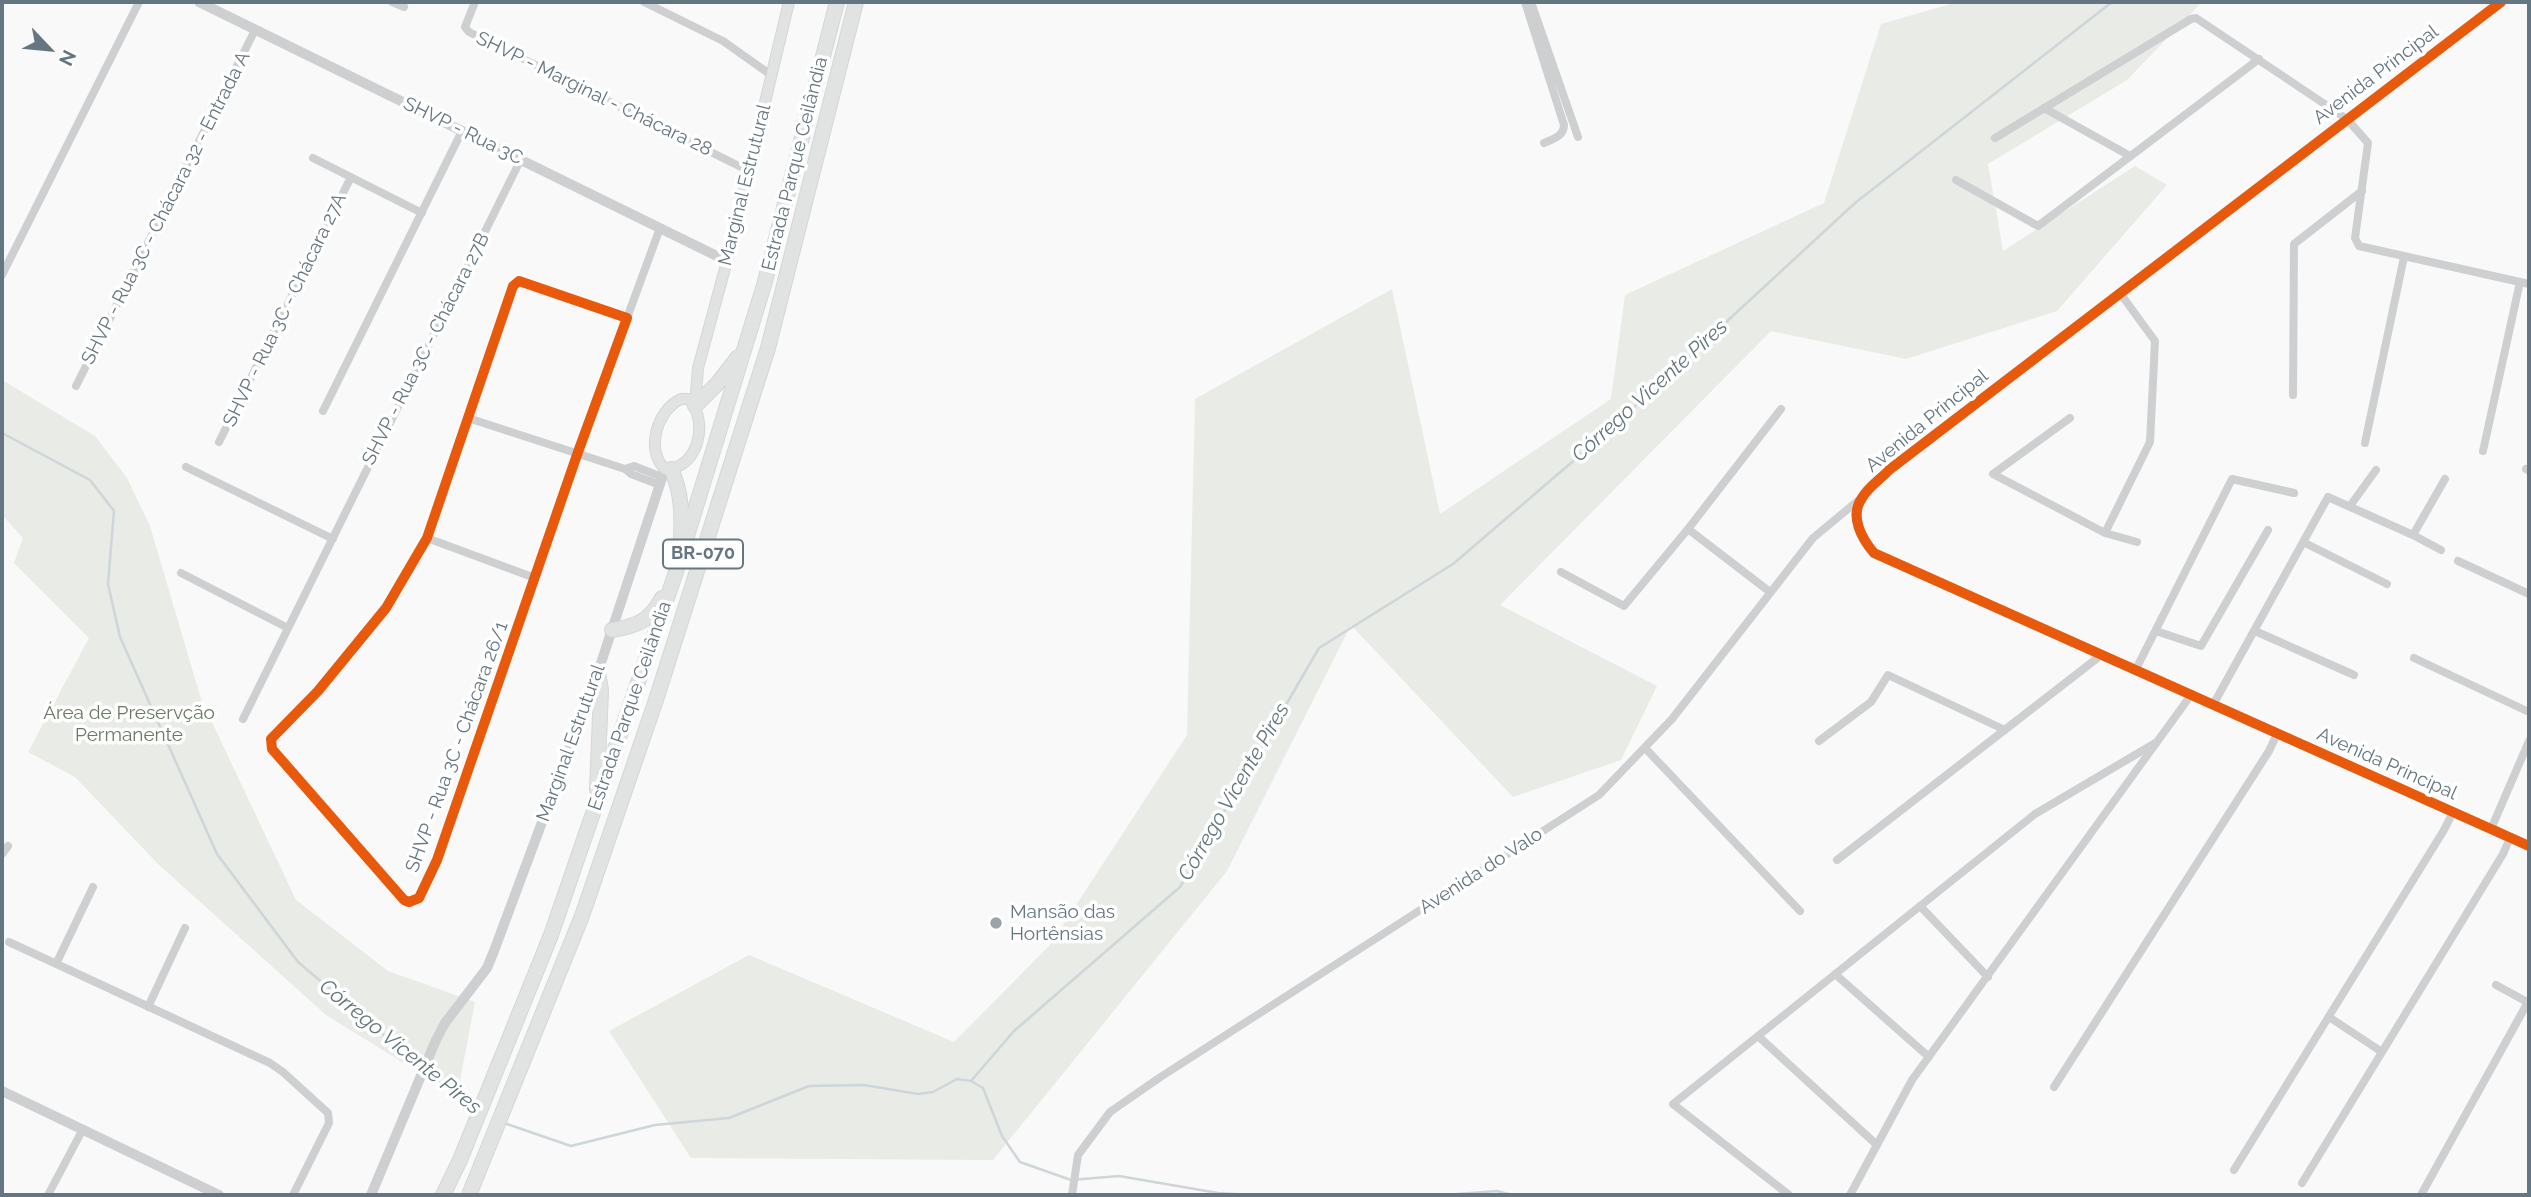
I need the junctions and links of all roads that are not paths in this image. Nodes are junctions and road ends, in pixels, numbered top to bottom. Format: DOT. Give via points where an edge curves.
graph roads {
  1 [pos="139,2"];
  2 [pos="199,2"];
  3 [pos="392,2"];
  4 [pos="475,2"];
  5 [pos="644,2"];
  6 [pos="789,2"];
  7 [pos="837,2"];
  8 [pos="856,2"];
  9 [pos="1525,2"];
  10 [pos="1531,2"];
  11 [pos="2501,2"];
  12 [pos="404,8"];
  13 [pos="255,30"];
  14 [pos="2259,59"];
  15 [pos="771,75"];
  16 [pos="2044,108"];
  17 [pos="2347,119"];
  18 [pos="462,131"];
  19 [pos="1578,137"];
  20 [pos="1995,138"];
  21 [pos="1544,143"];
  22 [pos="2130,156"];
  23 [pos="313,158"];
  24 [pos="522,159"];
  25 [pos="750,171"];
  26 [pos="351,177"];
  27 [pos="1956,180"];
  28 [pos="2362,191"];
  29 [pos="422,213"];
  30 [pos="660,228"];
  31 [pos="2404,257"];
  32 [pos="727,261"];
  33 [pos="2,275"];
  34 [pos="2520,282"];
  35 [pos="2529,284"];
  36 [pos="2120,293"];
  37 [pos="627,318"];
  38 [pos="747,344"];
  39 [pos="698,368"];
  40 [pos="76,386"];
  41 [pos="2293,395"];
  42 [pos="681,399"];
  43 [pos="695,406"];
  44 [pos="1781,409"];
  45 [pos="323,411"];
  46 [pos="468,418"];
  47 [pos="2070,418"];
  48 [pos="219,442"];
  49 [pos="2365,443"];
  50 [pos="2483,451"];
  51 [pos="578,452"];
  52 [pos="186,467"];
  53 [pos="2376,470"];
  54 [pos="665,475"];
  55 [pos="2445,479"];
  56 [pos="2294,493"];
  57 [pos="1860,499"];
  58 [pos="2350,506"];
  59 [pos="1688,529"];
  60 [pos="2268,530"];
  61 [pos="2105,533"];
  62 [pos="2413,535"];
  63 [pos="427,538"];
  64 [pos="332,539"];
  65 [pos="2137,542"];
  66 [pos="2303,542"];
  67 [pos="2441,550"];
  68 [pos="680,558"];
  69 [pos="2458,561"];
  70 [pos="1561,572"];
  71 [pos="181,573"];
  72 [pos="675,575"];
  73 [pos="536,578"];
  74 [pos="2387,584"];
  75 [pos="1770,593"];
  76 [pos="2529,594"];
  77 [pos="288,628"];
  78 [pos="612,630"];
  79 [pos="2156,631"];
  80 [pos="2255,631"];
  81 [pos="2100,656"];
  82 [pos="2414,659"];
  83 [pos="2135,671"];
  84 [pos="598,672"];
  85 [pos="2354,675"];
  86 [pos="2191,695"];
  87 [pos="2213,705"];
  88 [pos="2529,712"];
  89 [pos="243,719"];
  90 [pos="2005,730"];
  91 [pos="2277,734"];
  92 [pos="1819,741"];
  93 [pos="2529,741"];
  94 [pos="2157,742"];
  95 [pos="1644,748"];
  96 [pos="596,805"];
  97 [pos="2453,812"];
  98 [pos="2491,830"];
  99 [pos="2510,838"];
  100 [pos="8,846"];
  101 [pos="2529,846"];
  102 [pos="2,854"];
  103 [pos="1837,860"];
  104 [pos="93,887"];
  105 [pos="1920,906"];
  106 [pos="1800,911"];
  107 [pos="185,928"];
  108 [pos="9,942"];
  109 [pos="56,964"];
  110 [pos="1835,974"];
  111 [pos="1988,976"];
  112 [pos="2496,985"];
  113 [pos="2529,1003"];
  114 [pos="148,1007"];
  115 [pos="2329,1017"];
  116 [pos="1758,1036"];
  117 [pos="2382,1052"];
  118 [pos="1929,1057"];
  119 [pos="2054,1087"];
  120 [pos="2,1091"];
  121 [pos="83,1129"];
  122 [pos="1877,1145"];
  123 [pos="2234,1170"];
  124 [pos="2302,1183"];
  125 [pos="48,1195"];
  126 [pos="219,1195"];
  127 [pos="293,1195"];
  128 [pos="371,1195"];
  129 [pos="443,1195"];
  130 [pos="469,1195"];
  131 [pos="1072,1195"];
  132 [pos="1789,1195"];
  133 [pos="1850,1195"];
  134 [pos="2421,1195"];
  1 -- 33 [label="street"];
  2 -- 13 [label="street, SHVP - Rua 3C"];
  3 -- 12 [label="street"];
  4 -- 25 [label="street, SHVP - Marginal - Chácara 28" via="465,22 469,32"];
  5 -- 15 [label="street" via="723,41"];
  6 -- 15 [label="main road, Marginal Estrutural"];
  7 -- 38 [label="highway, Estrada Parque Ceilândia / BR-070"];
  8 -- 130 [label="highway, Estrada Parque Ceilândia / BR-070" via="784,290 656,700 582,916"];
  9 -- 21 [label="street" via="1564,125 1559,136"];
  10 -- 19 [label="street"];
  11 -- 17 [label="street, Avenida Principal"];
  13 -- 18 [label="street, SHVP - Rua 3C"];
  13 -- 40 [label="street, SHVP - Rua 3C - Chácara 32 - Entrada A"];
  14 -- 16 [label="street" via="2202,20 2191,19"];
  14 -- 17 [label="street"];
  14 -- 22 [label="street"];
  15 -- 25 [label="main road, Marginal Estrutural"];
  16 -- 20 [label="street"];
  16 -- 22 [label="street"];
  17 -- 28 [label="street" via="2368,143"];
  17 -- 36 [label="street, Avenida Principal"];
  18 -- 24 [label="street, SHVP - Rua 3C"];
  18 -- 29 [label="street"];
  22 -- 27 [label="street" via="2038,226"];
  23 -- 26 [label="street, SHVP - Rua 3C - Chácara 27A"];
  24 -- 30 [label="street, SHVP - Rua 3C"];
  24 -- 64 [label="street, SHVP - Rua 3C - Chácara 27B"];
  25 -- 32 [label="main road, Marginal Estrutural"];
  26 -- 29 [label="street, SHVP - Rua 3C - Chácara 27A"];
  26 -- 48 [label="street, SHVP - Rua 3C - Chácara 27A"];
  28 -- 31 [label="street" via="2355,238 2359,246"];
  28 -- 41 [label="street" via="2294,244"];
  29 -- 45 [label="street"];
  30 -- 32 [label="street, SHVP - Rua 3C"];
  30 -- 37 [label="street, SHVP - Rua 3C - Chácara 26/1"];
  31 -- 34 [label="street"];
  31 -- 49 [label="street"];
  32 -- 39 [label="main road, Marginal Estrutural"];
  34 -- 35 [label="street"];
  34 -- 50 [label="street"];
  36 -- 57 [label="street, Avenida Principal" via="1889,470"];
  36 -- 61 [label="street" via="2155,341 2150,442"];
  37 -- 46 [label="street, SHVP - Rua 3C - Chácara 26/1" via="515,282"];
  37 -- 51 [label="street, SHVP - Rua 3C - Chácara 26/1"];
  38 -- 43 [label="highway"];
  38 -- 68 [label="highway, Estrada Parque Ceilândia / BR-070"];
  39 -- 42 [label="main road, Marginal Estrutural"];
  39 -- 43 [label="main road, Marginal Estrutural"];
  42 -- 43 [label="main road" via="689,399"];
  42 -- 54 [label="main road, Marginal Estrutural" via="668,408 657,428 655,454"];
  43 -- 54 [label="main road, Marginal Estrutural" via="701,426 698,440 684,462"];
  44 -- 59 [label="street"];
  46 -- 51 [label="street"];
  46 -- 63 [label="street, SHVP - Rua 3C - Chácara 26/1"];
  47 -- 61 [label="street" via="1993,474"];
  51 -- 54 [label="street" via="625,469"];
  51 -- 73 [label="street, SHVP - Rua 3C - Chácara 26/1"];
  52 -- 64 [label="street"];
  53 -- 58 [label="street"];
  54 -- 68 [label="highway" via="678,485"];
  54 -- 78 [label="street, Marginal Estrutural"];
  55 -- 62 [label="street"];
  56 -- 79 [label="street" via="2232,479"];
  57 -- 75 [label="street, Avenida do Valo" via="1813,538"];
  57 -- 81 [label="street, Avenida Principal" via="1857,524 1874,553"];
  58 -- 62 [label="street"];
  58 -- 66 [label="street" via="2328,497"];
  59 -- 70 [label="street" via="1624,606"];
  59 -- 75 [label="street"];
  60 -- 79 [label="street" via="2201,646"];
  61 -- 65 [label="street"];
  62 -- 67 [label="street"];
  63 -- 73 [label="street"];
  63 -- 73 [label="street, SHVP - Rua 3C - Chácara 26/1" via="386,608 270,744 409,902 419,898 437,860"];
  64 -- 77 [label="street, SHVP - Rua 3C - Chácara 27B"];
  66 -- 74 [label="street"];
  66 -- 80 [label="street"];
  68 -- 72 [label="highway, Estrada Parque Ceilândia / BR-070"];
  69 -- 76 [label="street"];
  71 -- 77 [label="street"];
  72 -- 78 [label="highway" via="656,609 637,626"];
  72 -- 96 [label="highway, Estrada Parque Ceilândia / BR-070"];
  75 -- 95 [label="street, Avenida do Valo"];
  77 -- 89 [label="street, SHVP - Rua 3C - Chácara 27B"];
  78 -- 84 [label="street, Marginal Estrutural"];
  79 -- 83 [label="street"];
  80 -- 85 [label="street"];
  80 -- 87 [label="street"];
  81 -- 83 [label="street, Avenida Principal"];
  81 -- 90 [label="street"];
  82 -- 88 [label="street"];
  83 -- 86 [label="street, Avenida Principal"];
  84 -- 96 [label="highway"];
  84 -- 128 [label="street, Marginal Estrutural" via="487,968 436,1040"];
  86 -- 87 [label="street, Avenida Principal"];
  86 -- 94 [label="street"];
  87 -- 91 [label="street, Avenida Principal"];
  90 -- 92 [label="street" via="1888,675 1871,702"];
  90 -- 103 [label="street"];
  91 -- 97 [label="street, Avenida Principal"];
  91 -- 119 [label="street"];
  93 -- 98 [label="street"];
  94 -- 105 [label="street" via="2035,814"];
  94 -- 111 [label="street"];
  95 -- 106 [label="street"];
  95 -- 131 [label="street, Avenida do Valo" via="1599,795 1110,1112 1078,1155"];
  96 -- 129 [label="highway, Estrada Parque Ceilândia / BR-070" via="551,935"];
  97 -- 98 [label="street, Avenida Principal"];
  97 -- 115 [label="street"];
  98 -- 99 [label="street, Avenida Principal"];
  99 -- 101 [label="street, Avenida Principal"];
  99 -- 117 [label="street"];
  100 -- 102 [label="street"];
  104 -- 109 [label="street"];
  105 -- 110 [label="street"];
  105 -- 111 [label="street"];
  107 -- 114 [label="street"];
  108 -- 109 [label="street"];
  109 -- 114 [label="street"];
  110 -- 116 [label="street"];
  110 -- 118 [label="street"];
  111 -- 118 [label="street"];
  112 -- 113 [label="street"];
  113 -- 134 [label="street"];
  114 -- 127 [label="street" via="270,1063 328,1113 329,1123"];
  115 -- 117 [label="street"];
  115 -- 123 [label="street"];
  116 -- 122 [label="street"];
  116 -- 132 [label="street" via="1673,1104"];
  117 -- 124 [label="street"];
  118 -- 122 [label="street"];
  120 -- 121 [label="street"];
  121 -- 125 [label="street"];
  121 -- 126 [label="street"];
  122 -- 133 [label="street"];
}
